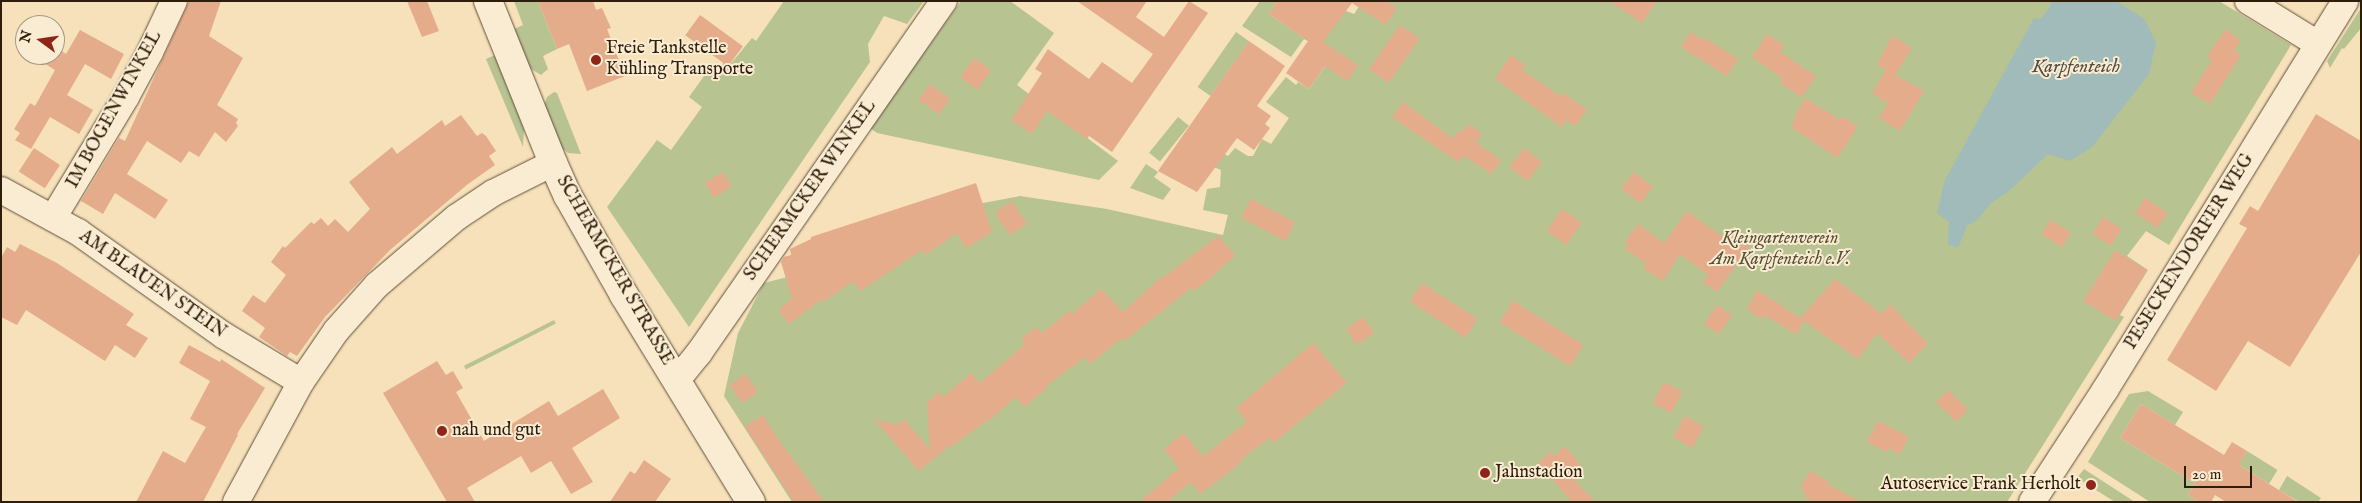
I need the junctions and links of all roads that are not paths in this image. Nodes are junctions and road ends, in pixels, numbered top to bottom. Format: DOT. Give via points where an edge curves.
graph roads {
  1 [pos="174,1"];
  2 [pos="488,1"];
  3 [pos="944,1"];
  4 [pos="2248,1"];
  5 [pos="2344,1"];
  6 [pos="2318,44"];
  7 [pos="553,163"];
  8 [pos="1,190"];
  9 [pos="53,218"];
  10 [pos="677,380"];
  11 [pos="301,382"];
  12 [pos="236,502"];
  13 [pos="751,502"];
  14 [pos="2032,502"];
  1 -- 9 [label="street, IM BOGENWINKEL" via="126,97"];
  2 -- 7 [label="main road, SCHERMCKER STRASSE"];
  3 -- 10 [label="street, SCHERMCKER WINKEL"];
  4 -- 6 [label="street"];
  5 -- 6 [label="street, PESECKENDORFER WEG"];
  6 -- 14 [label="street, PESECKENDORFER WEG" via="2105,390"];
  7 -- 10 [label="main road, SCHERMCKER STRASSE" via="588,233"];
  7 -- 11 [label="street" via="493,193 424,243 377,285 336,331"];
  8 -- 9 [label="street, AM BLAUEN STEIN"];
  9 -- 11 [label="street, AM BLAUEN STEIN" via="78,232 223,336"];
  10 -- 13 [label="main road, SCHERMCKER STRASSE"];
  11 -- 12 [label="street"];
}
